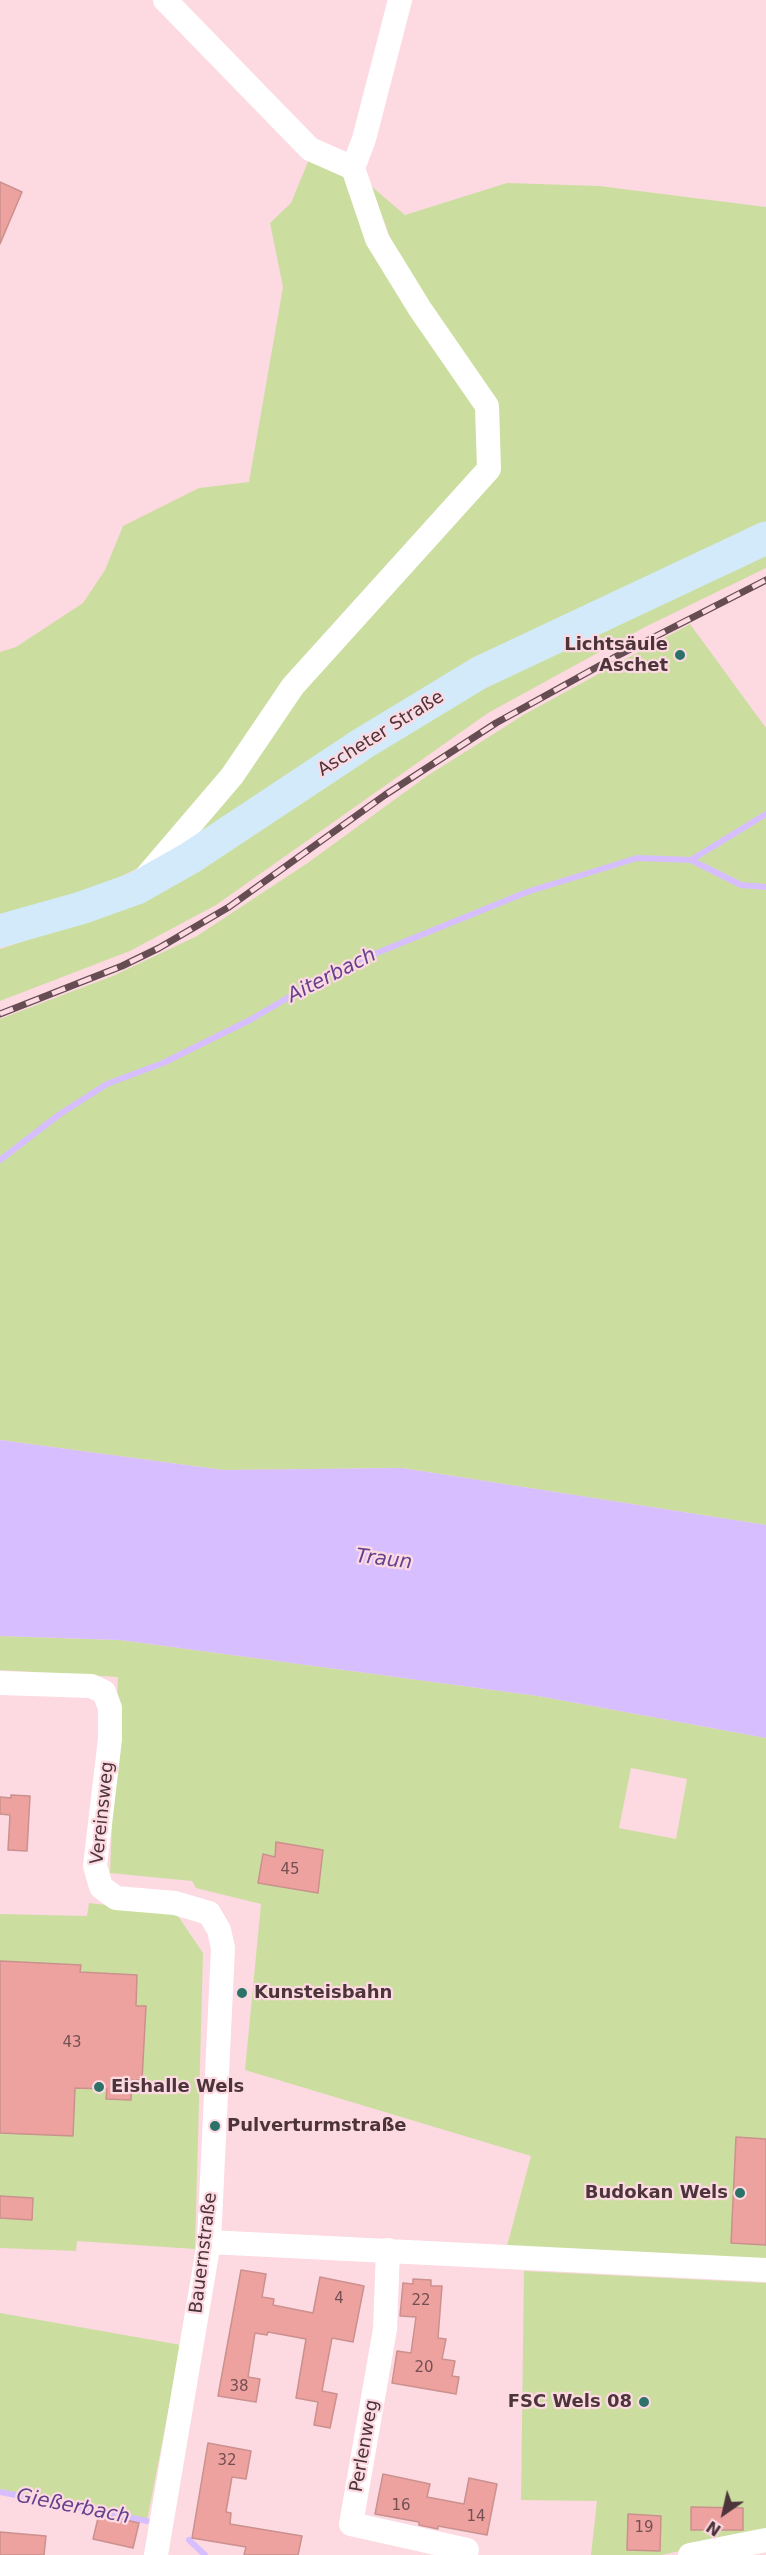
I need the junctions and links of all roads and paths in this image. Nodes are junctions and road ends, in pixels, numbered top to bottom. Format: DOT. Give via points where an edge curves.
graph roads {
  1 [pos="165,0"];
  2 [pos="400,0"];
  3 [pos="353,168"];
  4 [pos="766,538"];
  5 [pos="137,888"];
  6 [pos="0,931"];
  7 [pos="0,1683"];
  8 [pos="223,1948"];
  9 [pos="209,2242"];
  10 [pos="388,2250"];
  11 [pos="766,2270"];
  12 [pos="766,2540"];
  13 [pos="467,2550"];
  14 [pos="156,2555"];
  15 [pos="690,2555"];
  1 -- 3 [label="street" via="310,149"];
  2 -- 3 [label="street"];
  3 -- 5 [label="street" via="377,239 487,406 489,469 293,686 232,776"];
  4 -- 5 [label="main road, Ascheter Straße" via="479,673"];
  5 -- 6 [label="main road, Ascheter Straße"];
  7 -- 8 [label="street, Vereinsweg" via="91,1686 104,1692 110,1708 110,1739 95,1866 101,1887 116,1898 176,1903 209,1913"];
  8 -- 9 [label="street, Bauernstraße"];
  9 -- 10 [label="street"];
  9 -- 14 [label="street, Bauernstraße"];
  10 -- 11 [label="street"];
  10 -- 13 [label="street, Perlenweg" via="385,2330 351,2524"];
  12 -- 15 [label="street"];
}
